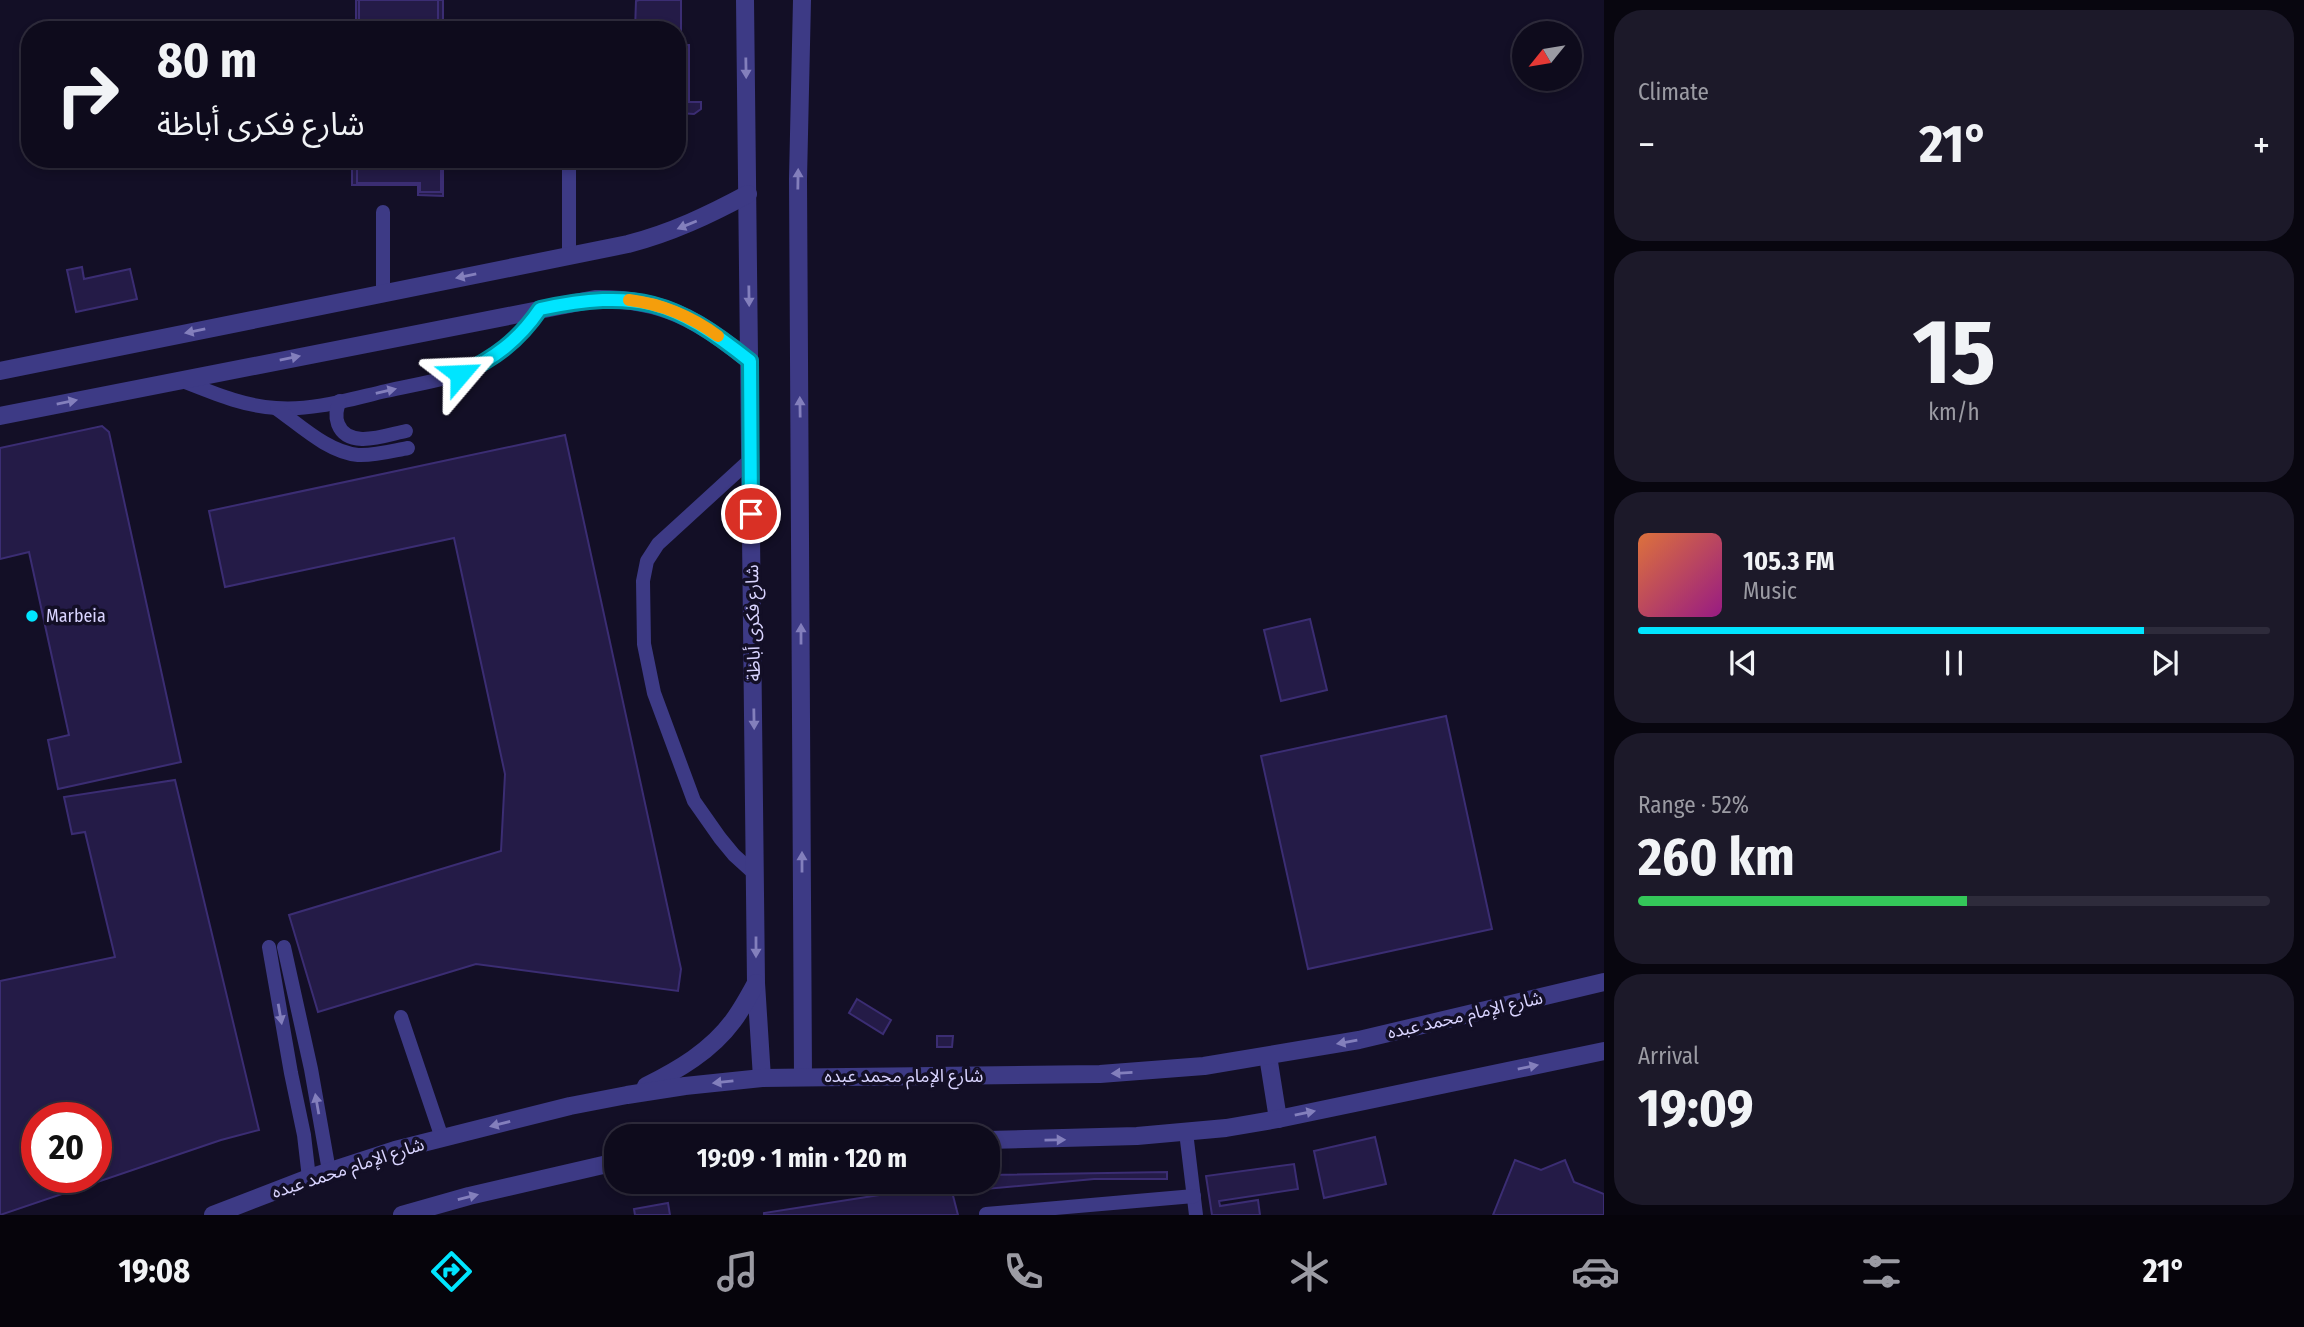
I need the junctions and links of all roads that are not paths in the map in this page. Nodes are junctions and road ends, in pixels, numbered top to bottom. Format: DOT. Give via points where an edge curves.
graph roads {
  1 [pos="745,0"];
  2 [pos="802,0"];
  3 [pos="569,168"];
  4 [pos="748,194"];
  5 [pos="383,212"];
  6 [pos="569,255"];
  7 [pos="383,293"];
  8 [pos="540,309"];
  9 [pos="750,361"];
  10 [pos="0,371"];
  11 [pos="179,380"];
  12 [pos="340,401"];
  13 [pos="277,409"];
  14 [pos="0,416"];
  15 [pos="406,431"];
  16 [pos="408,448"];
  17 [pos="751,459"];
  18 [pos="756,875"];
  19 [pos="269,947"];
  20 [pos="284,947"];
  21 [pos="1604,982"];
  22 [pos="756,984"];
  23 [pos="401,1017"];
  24 [pos="1604,1051"];
  25 [pos="1268,1056"];
  26 [pos="803,1077"];
  27 [pos="762,1078"];
  28 [pos="627,1095"];
  29 [pos="1278,1119"];
  30 [pos="1186,1132"];
  31 [pos="442,1138"];
  32 [pos="1000,1140"];
  33 [pos="604,1165"];
  34 [pos="329,1171"];
  35 [pos="309,1178"];
  36 [pos="1194,1196"];
  37 [pos="986,1214"];
  38 [pos="213,1215"];
  39 [pos="402,1215"];
  40 [pos="1196,1215"];
  1 -- 4 [label="street, شارع فكرى أباظة, one-way"];
  26 -- 2 [label="street, one-way" via="798,206"];
  3 -- 6 [label="lane"];
  4 -- 6 [label="street, one-way" via="676,229"];
  4 -- 9 [label="street, شارع فكرى أباظة, one-way"];
  5 -- 7 [label="lane"];
  6 -- 7 [label="street, one-way"];
  7 -- 10 [label="street, one-way"];
  8 -- 9 [label="street" via="595,299 642,302 688,317"];
  11 -- 8 [label="street, one-way"];
  12 -- 8 [label="lane, one-way" via="473,368 509,345"];
  9 -- 17 [label="street, شارع فكرى أباظة"];
  11 -- 13 [label="lane" via="236,401"];
  14 -- 11 [label="street, one-way"];
  12 -- 13 [label="lane"];
  12 -- 15 [label="lane" via="337,421 349,436 362,439"];
  13 -- 16 [label="lane" via="341,451 361,455"];
  17 -- 18 [label="street, شارع فكرى أباظة, one-way"];
  17 -- 18 [label="lane" via="658,544 647,561 643,591 649,677 694,801 719,838"];
  18 -- 22 [label="street, شارع فكرى أباظة, one-way"];
  19 -- 35 [label="lane, one-way"];
  34 -- 20 [label="lane, one-way"];
  21 -- 25 [label="street, شارع الإمام محمد عبده, one-way" via="1359,1040"];
  22 -- 27 [label="street, شارع فكرى أباظة"];
  22 -- 28 [label="street" via="732,1023 706,1049 680,1069"];
  23 -- 31 [label="lane"];
  29 -- 24 [label="street, one-way"];
  25 -- 26 [label="street, شارع الإمام محمد عبده, one-way" via="1100,1074"];
  25 -- 29 [label="street"];
  26 -- 27 [label="street, شارع الإمام محمد عبده"];
  27 -- 28 [label="street, شارع الإمام محمد عبده, one-way"];
  28 -- 31 [label="street, شارع الإمام محمد عبده, one-way"];
  29 -- 30 [label="street"];
  32 -- 30 [label="street, one-way"];
  30 -- 36 [label="lane"];
  31 -- 34 [label="street, شارع الإمام محمد عبده"];
  39 -- 33 [label="street, one-way"];
  34 -- 35 [label="street, شارع الإمام محمد عبده"];
  35 -- 38 [label="street, شارع الإمام محمد عبده"];
  36 -- 37 [label="lane"];
  36 -- 40 [label="lane"];
}
